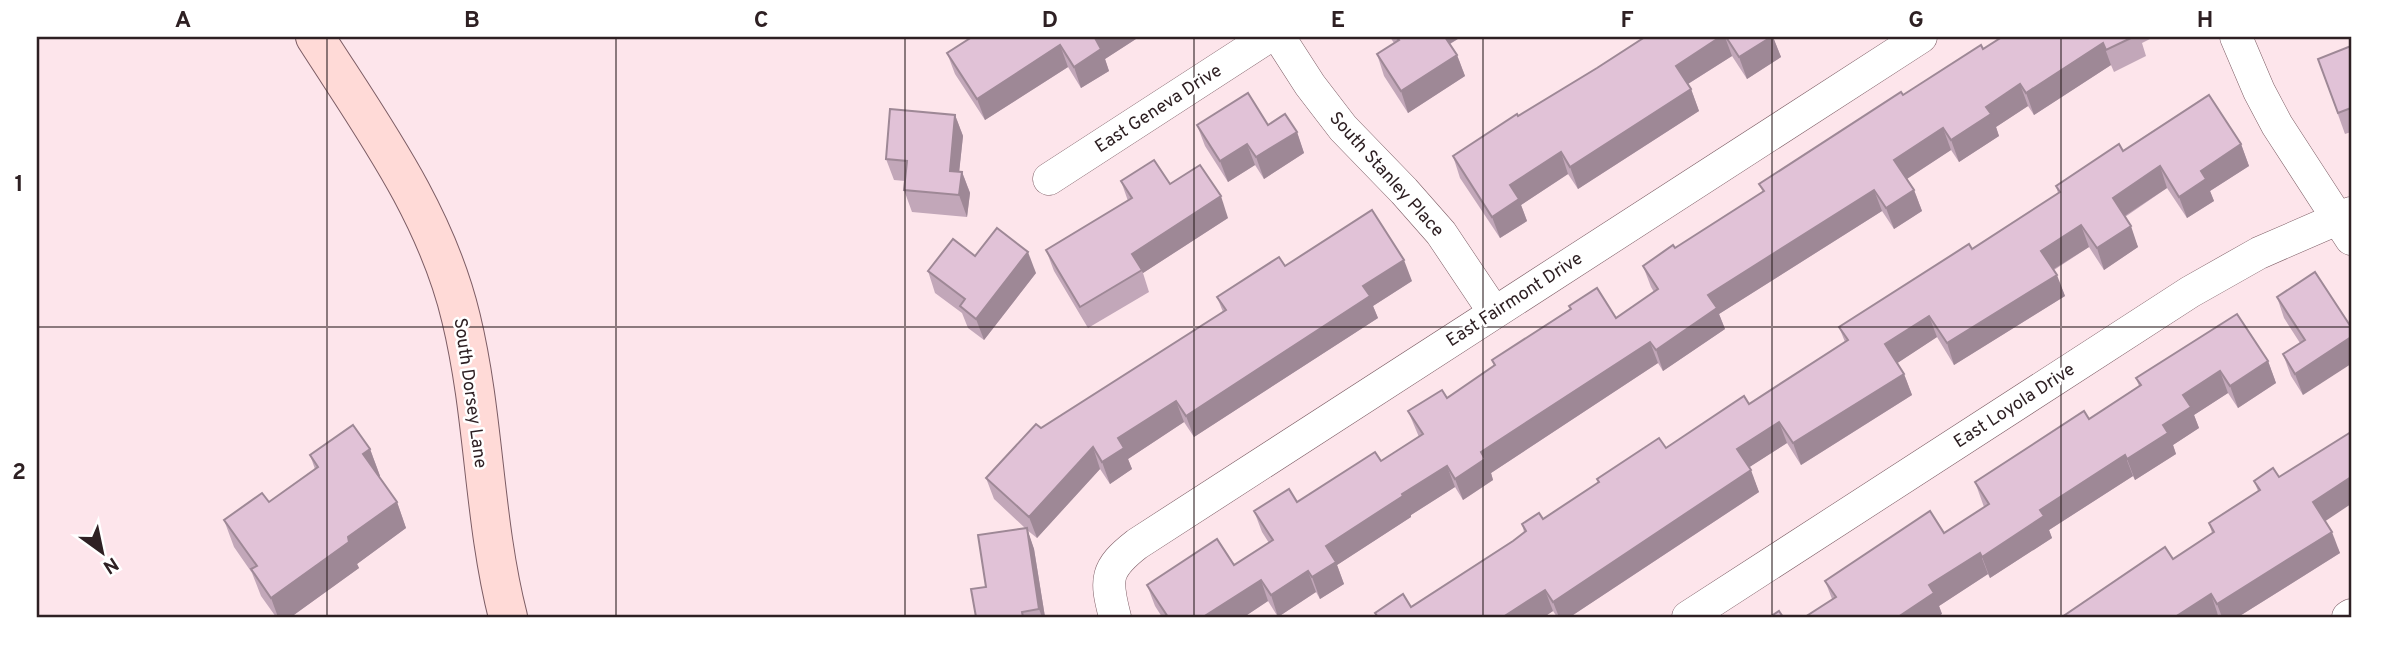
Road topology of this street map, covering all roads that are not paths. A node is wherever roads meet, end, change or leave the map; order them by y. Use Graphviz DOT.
graph roads {
  1 [pos="315,37"];
  2 [pos="1268,37"];
  3 [pos="1279,37"];
  4 [pos="1921,37"];
  5 [pos="2236,37"];
  6 [pos="1049,179"];
  7 [pos="2347,223"];
  8 [pos="1494,312"];
  9 [pos="508,617"];
  10 [pos="1115,617"];
  11 [pos="1688,617"];
  1 -- 9 [label="street, South Dorsey Lane"];
  2 -- 6 [label="street, East Geneva Drive"];
  3 -- 8 [label="street, South Stanley Place"];
  4 -- 8 [label="street, East Fairmont Drive"];
  5 -- 7 [label="street"];
  7 -- 11 [label="street, East Loyola Drive"];
  8 -- 10 [label="street, East Fairmont Drive"];
}
